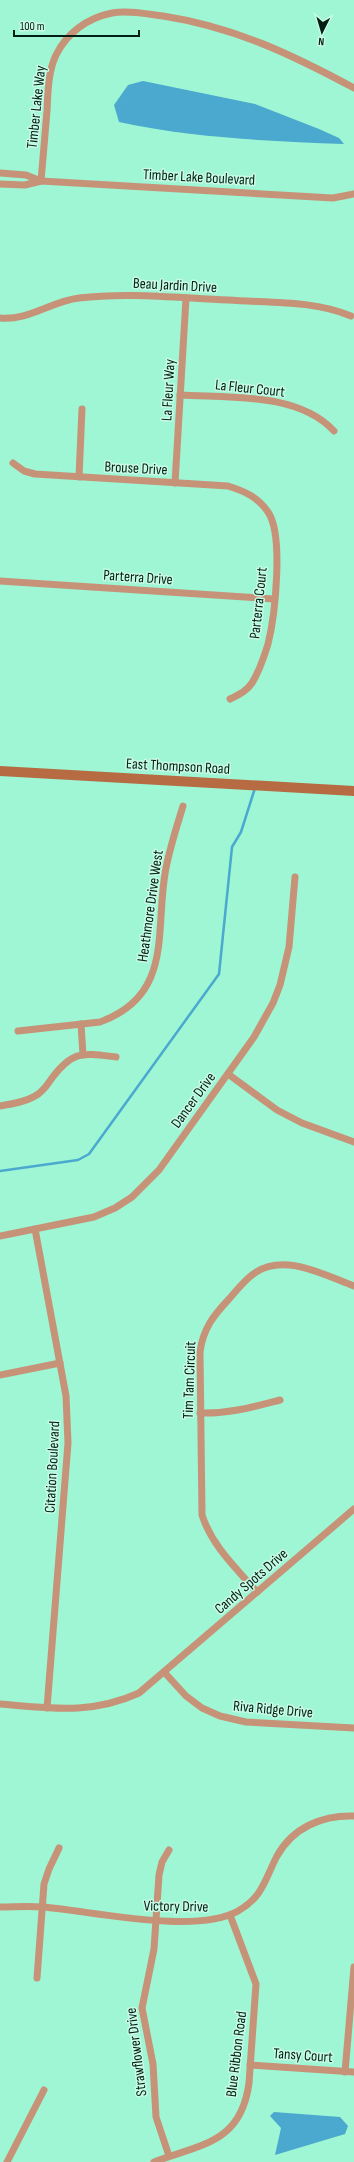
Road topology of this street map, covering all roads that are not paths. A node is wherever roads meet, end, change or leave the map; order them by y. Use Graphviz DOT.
graph roads {
  1 [pos="354,88"];
  2 [pos="0,173"];
  3 [pos="41,181"];
  4 [pos="0,184"];
  5 [pos="354,194"];
  6 [pos="186,298"];
  7 [pos="351,316"];
  8 [pos="0,318"];
  9 [pos="180,395"];
  10 [pos="82,409"];
  11 [pos="334,431"];
  12 [pos="13,463"];
  13 [pos="79,477"];
  14 [pos="175,483"];
  15 [pos="257,500"];
  16 [pos="0,581"];
  17 [pos="274,599"];
  18 [pos="230,699"];
  19 [pos="0,771"];
  20 [pos="354,791"];
  21 [pos="183,806"];
  22 [pos="295,877"];
  23 [pos="81,1024"];
  24 [pos="18,1031"];
  25 [pos="83,1055"];
  26 [pos="116,1057"];
  27 [pos="228,1074"];
  28 [pos="0,1106"];
  29 [pos="354,1142"];
  30 [pos="35,1229"];
  31 [pos="0,1236"];
  32 [pos="354,1286"];
  33 [pos="60,1363"];
  34 [pos="0,1375"];
  35 [pos="280,1400"];
  36 [pos="200,1412"];
  37 [pos="354,1509"];
  38 [pos="257,1592"];
  39 [pos="165,1673"];
  40 [pos="0,1704"];
  41 [pos="47,1708"];
  42 [pos="354,1728"];
  43 [pos="354,1816"];
  44 [pos="59,1848"];
  45 [pos="169,1850"];
  46 [pos="0,1907"];
  47 [pos="42,1907"];
  48 [pos="230,1915"];
  49 [pos="156,1919"];
  50 [pos="354,1967"];
  51 [pos="37,1978"];
  52 [pos="250,2065"];
  53 [pos="345,2072"];
  54 [pos="354,2072"];
  55 [pos="44,2090"];
  56 [pos="169,2156"];
  57 [pos="7,2162"];
  58 [pos="154,2162"];
  1 -- 3 [label="street, Timber Lake Way"];
  2 -- 3 [label="street, Timber Lake Boulevard"];
  3 -- 4 [label="street, Timber Lake Boulevard"];
  3 -- 5 [label="street, Timber Lake Boulevard"];
  6 -- 7 [label="street, Beau Jardin Drive"];
  6 -- 8 [label="street, Beau Jardin Drive"];
  6 -- 9 [label="street, La Fleur Way"];
  9 -- 11 [label="street, La Fleur Court"];
  9 -- 14 [label="street, La Fleur Way"];
  10 -- 13 [label="street"];
  12 -- 13 [label="street, Brouse Drive"];
  13 -- 14 [label="street, Brouse Drive"];
  14 -- 15 [label="street, Brouse Drive"];
  15 -- 17 [label="street, Parterra Court"];
  16 -- 17 [label="street, Parterra Drive"];
  17 -- 18 [label="street, Parterra Court"];
  19 -- 20 [label="main road, East Thompson Road"];
  21 -- 23 [label="street, Heathmore Drive West"];
  22 -- 27 [label="street, Dancer Drive"];
  23 -- 24 [label="street, Heathmore Drive West"];
  23 -- 25 [label="street"];
  25 -- 26 [label="street"];
  25 -- 28 [label="street"];
  27 -- 29 [label="street"];
  27 -- 30 [label="street, Dancer Drive"];
  30 -- 31 [label="street, Dancer Drive"];
  30 -- 33 [label="street, Citation Boulevard"];
  32 -- 36 [label="street, Tim Tam Circuit"];
  33 -- 34 [label="street"];
  33 -- 41 [label="street, Citation Boulevard"];
  35 -- 36 [label="street"];
  36 -- 38 [label="street, Tim Tam Circuit"];
  37 -- 38 [label="street, Candy Spots Drive"];
  38 -- 39 [label="street, Candy Spots Drive"];
  39 -- 41 [label="street"];
  39 -- 42 [label="street, Riva Ridge Drive"];
  40 -- 41 [label="street"];
  43 -- 48 [label="street, Victory Drive"];
  44 -- 47 [label="street"];
  45 -- 49 [label="street, Strawflower Drive"];
  46 -- 47 [label="street, Victory Drive"];
  47 -- 49 [label="street, Victory Drive"];
  47 -- 51 [label="street"];
  48 -- 49 [label="street, Victory Drive"];
  48 -- 52 [label="street, Blue Ribbon Road"];
  49 -- 56 [label="street, Strawflower Drive"];
  50 -- 53 [label="street"];
  52 -- 53 [label="street, Tansy Court"];
  52 -- 56 [label="street, Blue Ribbon Road"];
  53 -- 54 [label="street, Tansy Court"];
  55 -- 57 [label="street"];
  56 -- 58 [label="street, Blue Ribbon Road"];
}
